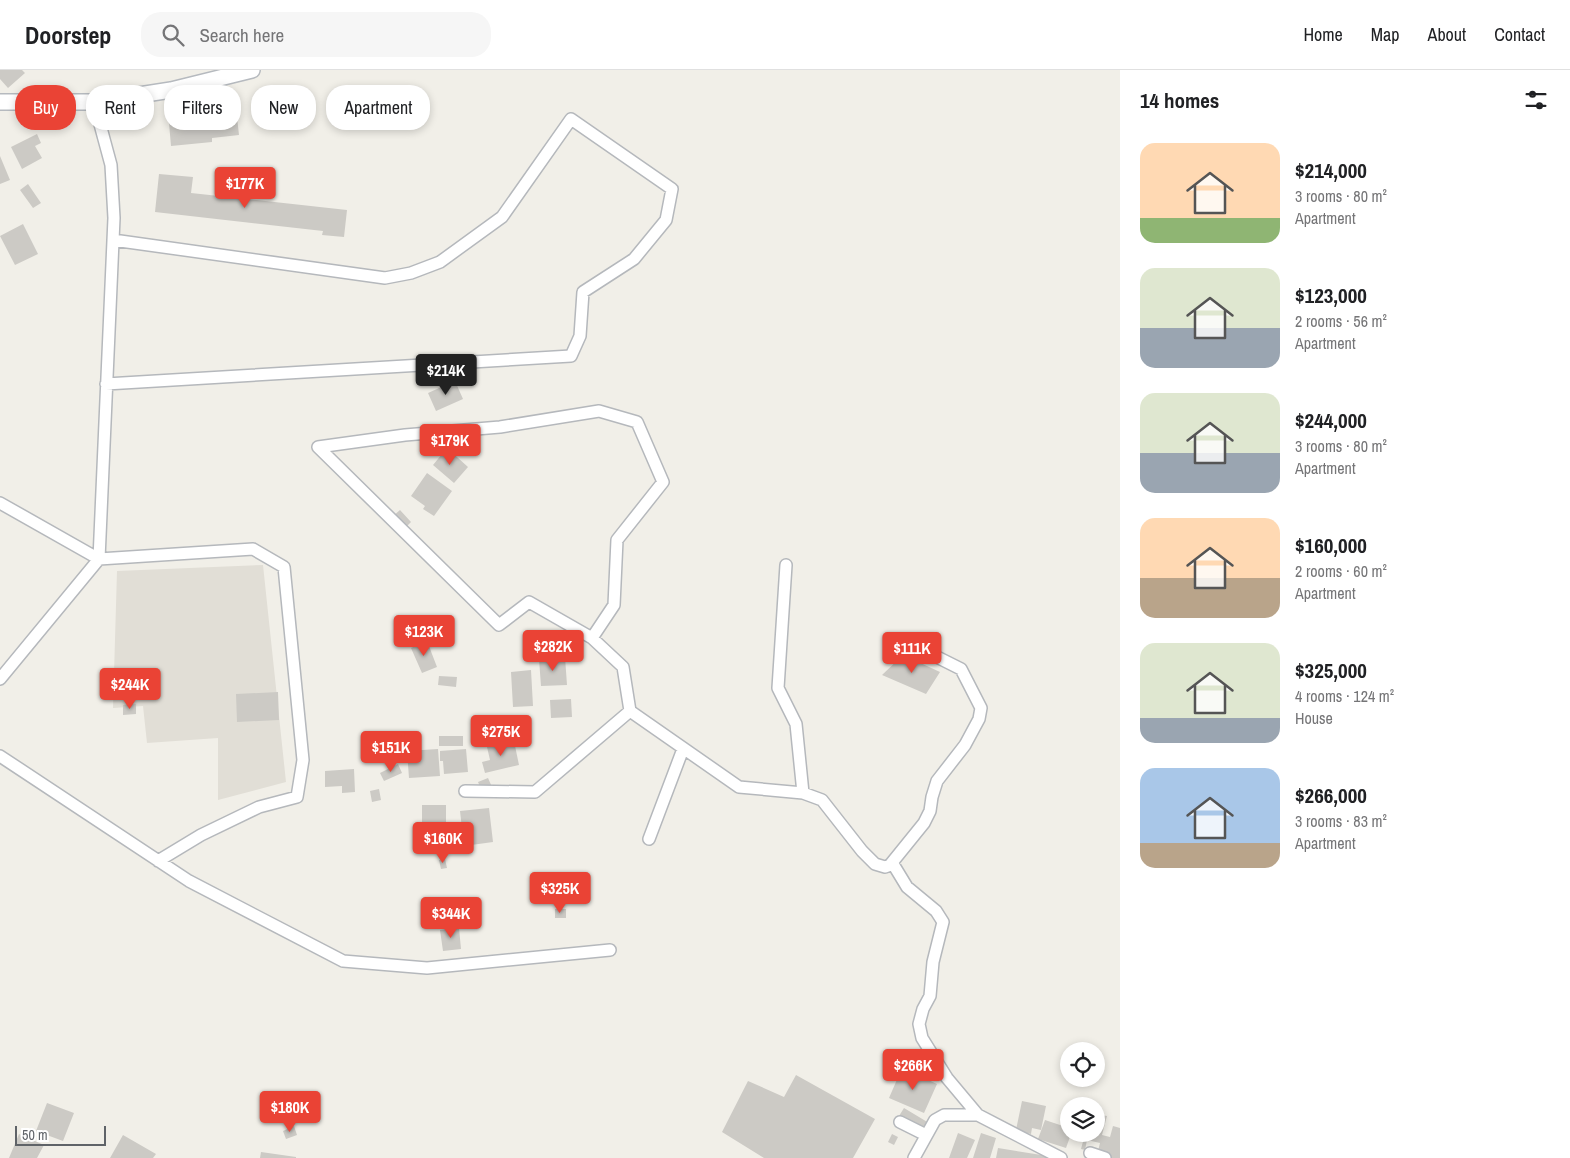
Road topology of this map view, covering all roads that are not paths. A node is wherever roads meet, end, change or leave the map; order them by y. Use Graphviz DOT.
graph roads {
  1 [pos="252,70"];
  2 [pos="154,93"];
  3 [pos="0,102"];
  4 [pos="86,102"];
  5 [pos="102,130"];
  6 [pos="113,240"];
  7 [pos="106,384"];
  8 [pos="0,503"];
  9 [pos="99,559"];
  10 [pos="786,565"];
  11 [pos="592,638"];
  12 [pos="931,654"];
  13 [pos="0,679"];
  14 [pos="630,711"];
  15 [pos="684,749"];
  16 [pos="0,756"];
  17 [pos="465,791"];
  18 [pos="803,793"];
  19 [pos="649,839"];
  20 [pos="158,861"];
  21 [pos="890,866"];
  22 [pos="610,950"];
  23 [pos="978,1115"];
  24 [pos="900,1122"];
  25 [pos="926,1135"];
  26 [pos="1090,1153"];
  27 [pos="914,1158"];
  28 [pos="1061,1158"];
  29 [pos="1104,1158"];
  1 -- 2 [label="street"];
  3 -- 4 [label="street"];
  5 -- 6 [label="street"];
  6 -- 7 [label="street"];
  6 -- 7 [label="street"];
  7 -- 9 [label="street"];
  8 -- 9 [label="street"];
  9 -- 13 [label="street"];
  9 -- 20 [label="street"];
  10 -- 18 [label="street"];
  11 -- 11 [label="street"];
  11 -- 14 [label="street"];
  12 -- 21 [label="street"];
  14 -- 15 [label="street"];
  14 -- 17 [label="street"];
  15 -- 18 [label="street"];
  15 -- 19 [label="street"];
  16 -- 20 [label="street"];
  18 -- 21 [label="street"];
  20 -- 22 [label="street"];
  21 -- 23 [label="street"];
  23 -- 25 [label="street"];
  23 -- 28 [label="street"];
  24 -- 25 [label="street"];
  25 -- 27 [label="street"];
  26 -- 29 [label="street"];
}
